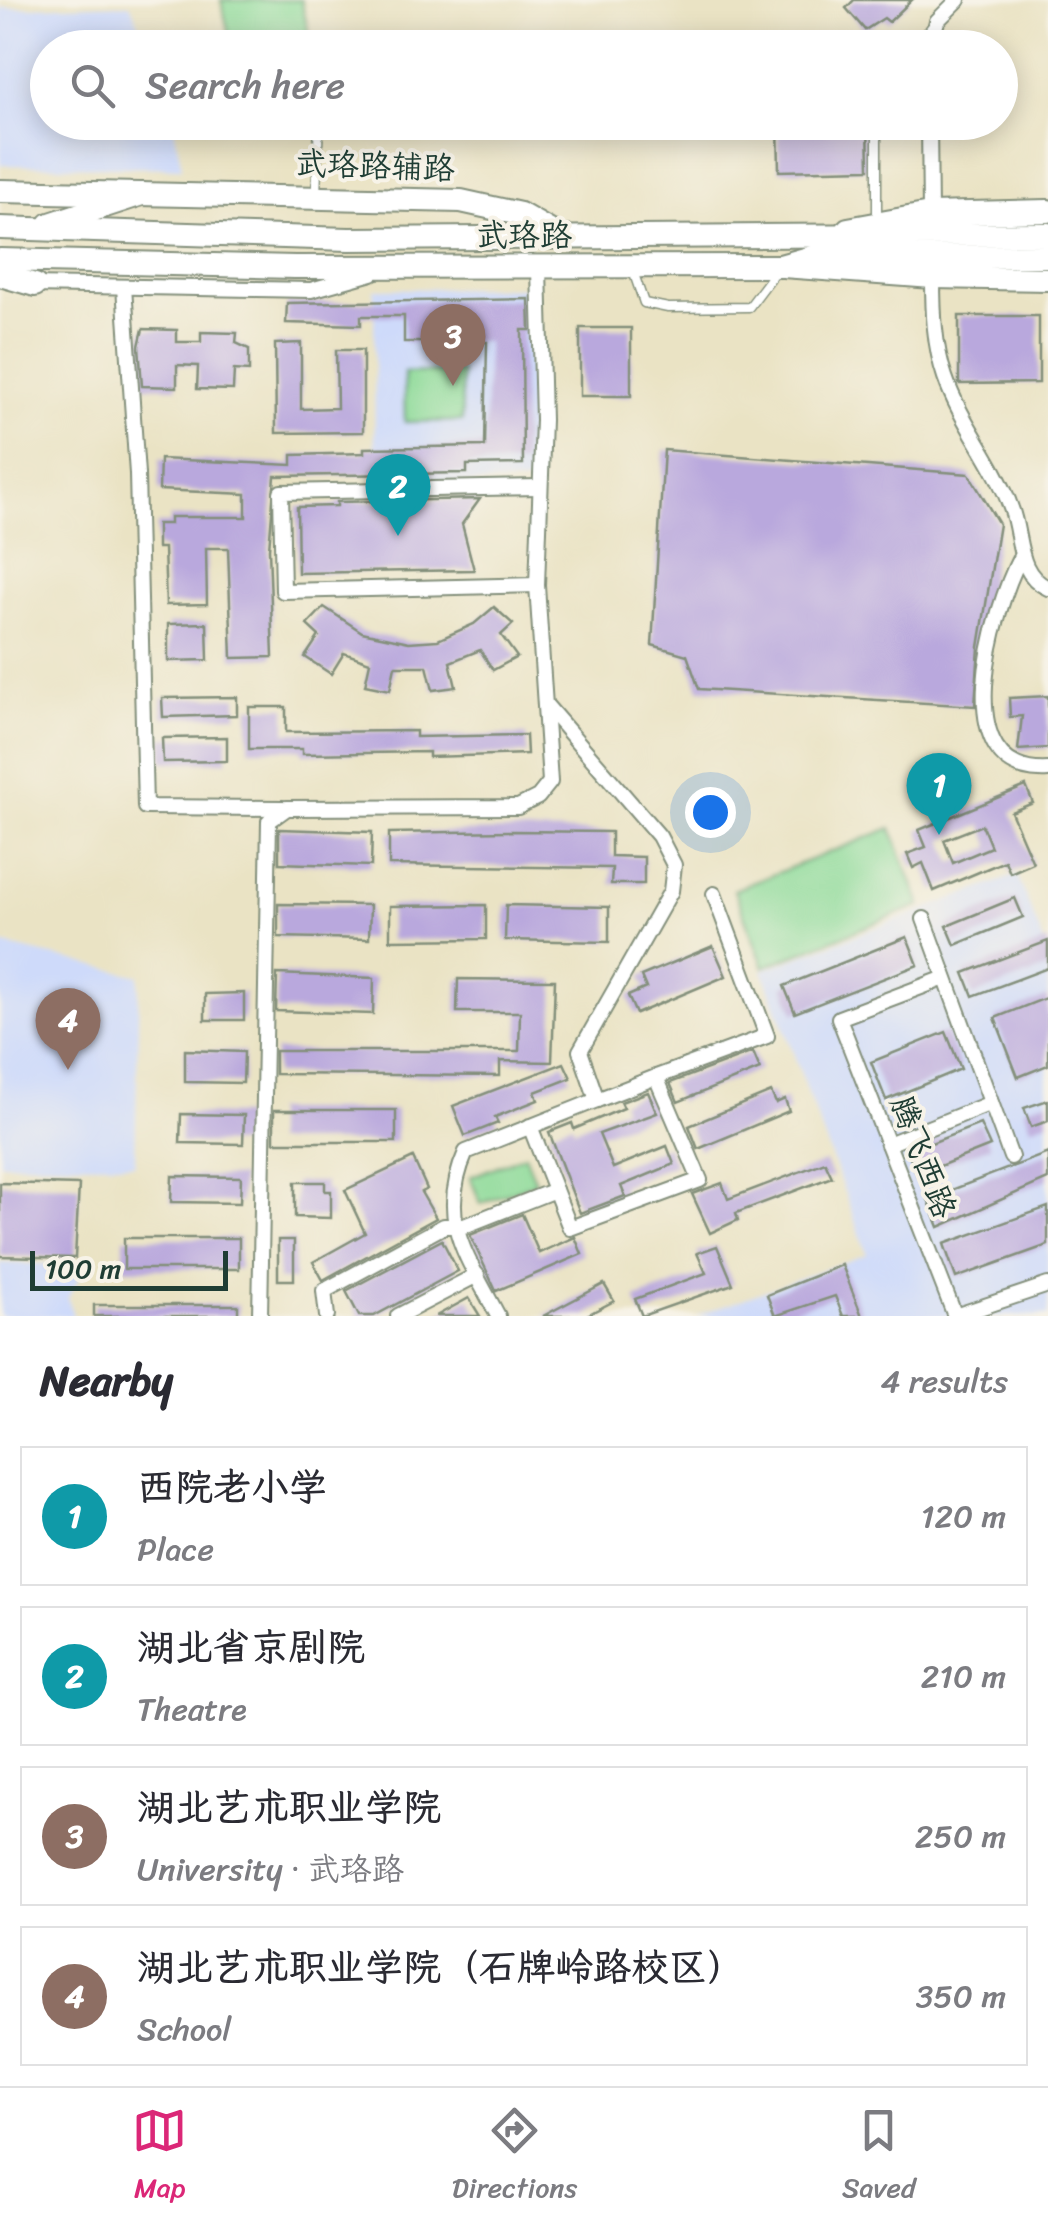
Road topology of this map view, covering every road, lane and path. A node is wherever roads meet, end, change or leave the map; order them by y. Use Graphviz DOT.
graph roads {
  1 [pos="958,0"];
  2 [pos="937,21"];
  3 [pos="929,30"];
  4 [pos="935,30"];
  5 [pos="318,140"];
  6 [pos="877,140"];
  7 [pos="929,140"];
  8 [pos="0,191"];
  9 [pos="142,194"];
  10 [pos="316,195"];
  11 [pos="1048,211"];
  12 [pos="930,214"];
  13 [pos="877,224"];
  14 [pos="0,228"];
  15 [pos="33,229"];
  16 [pos="1048,234"];
  17 [pos="560,236"];
  18 [pos="814,236"];
  19 [pos="1048,256"];
  20 [pos="0,260"];
  21 [pos="780,266"];
  22 [pos="631,267"];
  23 [pos="393,268"];
  24 [pos="539,268"];
  25 [pos="0,275"];
  26 [pos="933,278"];
  27 [pos="1048,279"];
  28 [pos="0,284"];
  29 [pos="35,285"];
  30 [pos="124,287"];
  31 [pos="540,487"];
  32 [pos="1020,556"];
  33 [pos="537,585"];
  34 [pos="1048,588"];
  35 [pos="544,704"];
  36 [pos="1048,770"];
  37 [pos="287,808"];
  38 [pos="714,894"];
  39 [pos="924,919"];
  40 [pos="946,978"];
  41 [pos="656,1077"];
  42 [pos="597,1100"];
  43 [pos="991,1104"];
  44 [pos="530,1126"];
  45 [pos="888,1144"];
  46 [pos="1011,1158"];
  47 [pos="556,1190"];
  48 [pos="454,1226"];
  49 [pos="477,1276"];
  50 [pos="1048,1285"];
  51 [pos="260,1316"];
  52 [pos="327,1316"];
  53 [pos="398,1316"];
  54 [pos="498,1316"];
  55 [pos="955,1316"];
  1 -- 2 [label="street"];
  2 -- 3 [label="lane"];
  2 -- 4 [label="street"];
  5 -- 10 [label="lane"];
  6 -- 13 [label="lane"];
  7 -- 12 [label="street"];
  8 -- 9 [label="main road, 武珞路辅路"];
  9 -- 10 [label="main road, 武珞路辅路"];
  9 -- 15 [label="main road"];
  10 -- 17 [label="main road, 武珞路辅路"];
  11 -- 12 [label="main road"];
  12 -- 13 [label="main road"];
  13 -- 18 [label="main road"];
  14 -- 15 [label="main road, 武珞路"];
  15 -- 17 [label="main road, 武珞路"];
  16 -- 18 [label="main road, 武珞路"];
  17 -- 18 [label="main road, 武珞路"];
  19 -- 21 [label="main road, 武珞路"];
  20 -- 23 [label="main road, 武珞路"];
  21 -- 22 [label="main road, 武珞路"];
  21 -- 22 [label="lane"];
  21 -- 26 [label="main road"];
  22 -- 24 [label="main road, 武珞路"];
  23 -- 24 [label="main road, 武珞路"];
  23 -- 30 [label="street"];
  24 -- 31 [label="street"];
  25 -- 29 [label="main road"];
  26 -- 27 [label="main road"];
  26 -- 32 [label="street"];
  28 -- 29 [label="street"];
  29 -- 30 [label="street"];
  30 -- 37 [label="street"];
  31 -- 33 [label="street"];
  31 -- 33 [label="street"];
  32 -- 34 [label="street"];
  32 -- 36 [label="street"];
  33 -- 35 [label="street"];
  35 -- 37 [label="street"];
  35 -- 42 [label="street"];
  37 -- 51 [label="street"];
  38 -- 41 [label="street"];
  39 -- 40 [label="street"];
  40 -- 43 [label="street"];
  40 -- 45 [label="street, 腾飞西路"];
  41 -- 42 [label="street"];
  41 -- 47 [label="street"];
  42 -- 44 [label="street"];
  43 -- 45 [label="street"];
  43 -- 46 [label="street"];
  44 -- 47 [label="street"];
  44 -- 48 [label="street"];
  45 -- 55 [label="street, 腾飞西路"];
  47 -- 48 [label="street"];
  48 -- 49 [label="street"];
  48 -- 52 [label="street"];
  49 -- 53 [label="street"];
  49 -- 54 [label="street"];
  50 -- 55 [label="street"];
}
